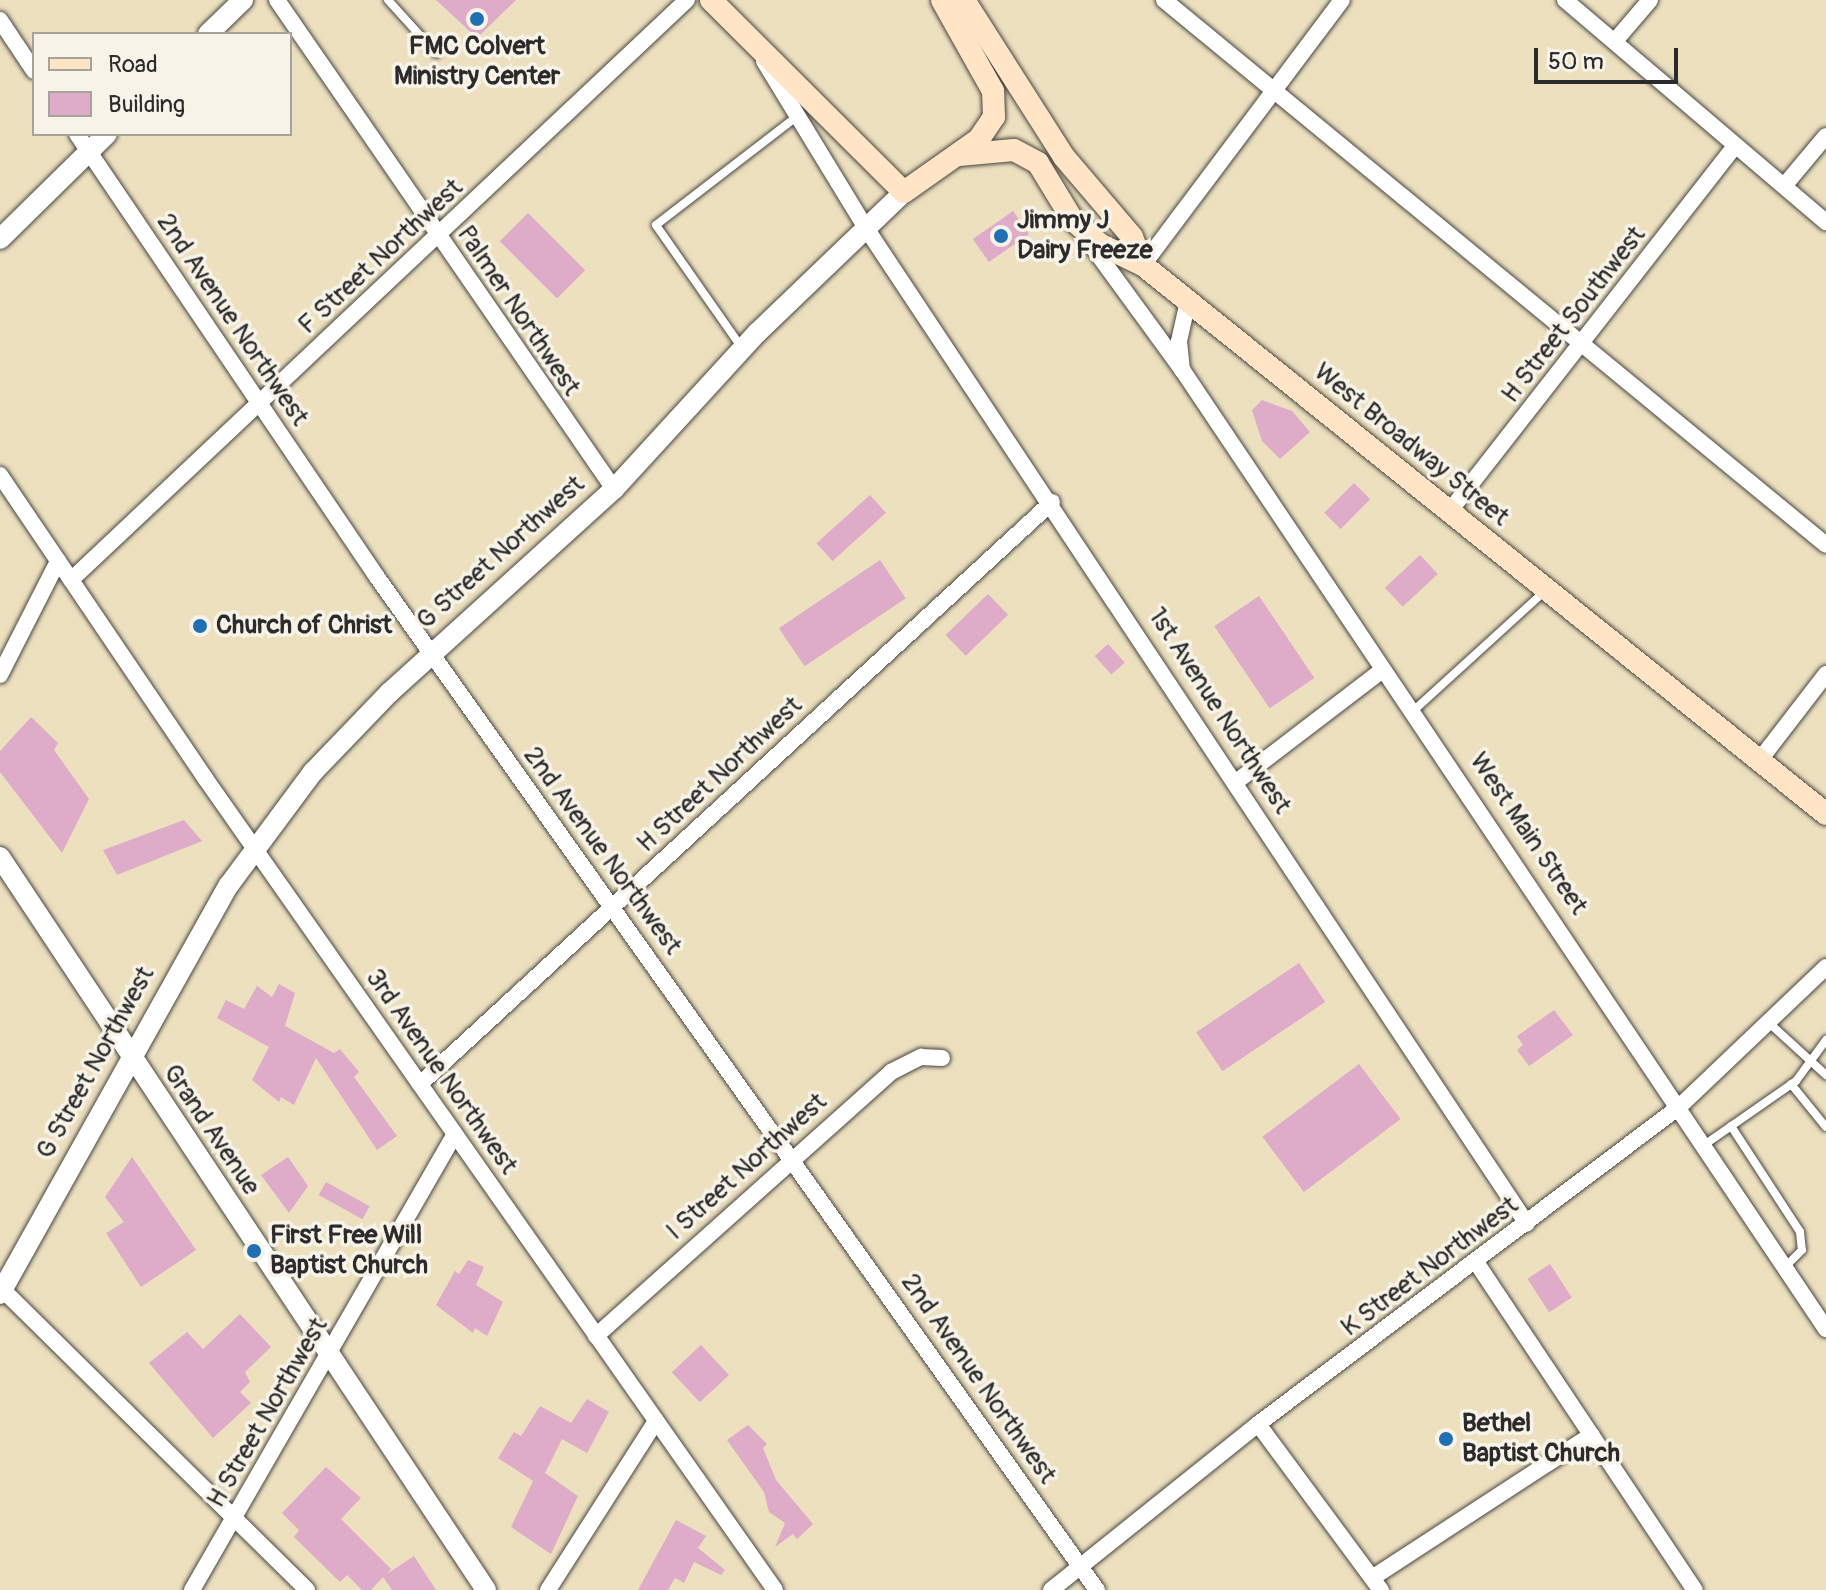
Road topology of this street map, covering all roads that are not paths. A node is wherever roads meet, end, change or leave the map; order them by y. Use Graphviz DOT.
graph roads {
  1 [pos="243,0"];
  2 [pos="277,0"];
  3 [pos="388,0"];
  4 [pos="687,0"];
  5 [pos="711,0"];
  6 [pos="942,0"];
  7 [pos="964,0"];
  8 [pos="1164,0"];
  9 [pos="1342,0"];
  10 [pos="1565,0"];
  11 [pos="1650,0"];
  12 [pos="0,20"];
  13 [pos="210,32"];
  14 [pos="752,40"];
  15 [pos="1615,41"];
  16 [pos="436,53"];
  17 [pos="32,68"];
  18 [pos="1272,92"];
  19 [pos="796,117"];
  20 [pos="78,136"];
  21 [pos="105,136"];
  22 [pos="1826,136"];
  23 [pos="1735,146"];
  24 [pos="89,152"];
  25 [pos="959,155"];
  26 [pos="1784,186"];
  27 [pos="904,192"];
  28 [pos="1072,219"];
  29 [pos="1826,222"];
  30 [pos="866,228"];
  31 [pos="438,237"];
  32 [pos="0,239"];
  33 [pos="1143,265"];
  34 [pos="1188,301"];
  35 [pos="1582,345"];
  36 [pos="743,348"];
  37 [pos="1183,371"];
  38 [pos="259,404"];
  39 [pos="0,475"];
  40 [pos="614,489"];
  41 [pos="1052,502"];
  42 [pos="1449,512"];
  43 [pos="1826,545"];
  44 [pos="58,561"];
  45 [pos="71,580"];
  46 [pos="1547,590"];
  47 [pos="432,655"];
  48 [pos="1381,671"];
  49 [pos="1826,674"];
  50 [pos="0,675"];
  51 [pos="1412,712"];
  52 [pos="1759,761"];
  53 [pos="1236,782"];
  54 [pos="1826,814"];
  55 [pos="254,847"];
  56 [pos="0,857"];
  57 [pos="613,907"];
  58 [pos="1826,967"];
  59 [pos="1768,1022"];
  60 [pos="1826,1040"];
  61 [pos="131,1057"];
  62 [pos="942,1058"];
  63 [pos="1809,1061"];
  64 [pos="1826,1075"];
  65 [pos="420,1084"];
  66 [pos="1791,1084"];
  67 [pos="1679,1107"];
  68 [pos="1731,1126"];
  69 [pos="1826,1127"];
  70 [pos="455,1134"];
  71 [pos="1704,1145"];
  72 [pos="792,1158"];
  73 [pos="1527,1224"];
  74 [pos="1476,1262"];
  75 [pos="1785,1267"];
  76 [pos="1,1290"];
  77 [pos="1821,1309"];
  78 [pos="1826,1329"];
  79 [pos="596,1336"];
  80 [pos="329,1355"];
  81 [pos="656,1421"];
  82 [pos="1258,1424"];
  83 [pos="1591,1435"];
  84 [pos="234,1518"];
  85 [pos="1079,1565"];
  86 [pos="1377,1584"];
  87 [pos="192,1590"];
  88 [pos="307,1590"];
  89 [pos="486,1590"];
  90 [pos="548,1590"];
  91 [pos="775,1590"];
  92 [pos="1051,1590"];
  93 [pos="1097,1590"];
  94 [pos="1695,1590"];
  1 -- 13 [label="street"];
  2 -- 31 [label="street, Palmer Northwest"];
  3 -- 16 [label="lane"];
  4 -- 31 [label="street, F Street Northwest"];
  5 -- 14 [label="main road"];
  6 -- 25 [label="main road"];
  7 -- 33 [label="main road"];
  8 -- 18 [label="street"];
  9 -- 18 [label="street"];
  10 -- 15 [label="street"];
  11 -- 15 [label="street"];
  12 -- 17 [label="street"];
  14 -- 19 [label="street"];
  14 -- 27 [label="main road"];
  15 -- 23 [label="street"];
  18 -- 33 [label="street"];
  18 -- 35 [label="street"];
  19 -- 30 [label="street"];
  19 -- 36 [label="lane"];
  20 -- 24 [label="street, 2nd Avenue Northwest"];
  21 -- 24 [label="street"];
  22 -- 26 [label="street"];
  23 -- 26 [label="street"];
  23 -- 35 [label="street, H Street Southwest"];
  24 -- 32 [label="street"];
  24 -- 38 [label="street, 2nd Avenue Northwest"];
  25 -- 27 [label="main road, G Street Northwest"];
  25 -- 28 [label="main road, West Broadway Street"];
  26 -- 29 [label="street"];
  27 -- 30 [label="street, G Street Northwest"];
  28 -- 33 [label="main road, West Broadway Street"];
  28 -- 37 [label="street, West Main Street"];
  30 -- 36 [label="street, G Street Northwest"];
  30 -- 41 [label="street, 1st Avenue Northwest"];
  31 -- 38 [label="street, F Street Northwest"];
  31 -- 40 [label="street, Palmer Northwest"];
  33 -- 34 [label="main road, West Broadway Street"];
  34 -- 37 [label="street"];
  34 -- 42 [label="main road, West Broadway Street"];
  35 -- 42 [label="street, H Street Southwest"];
  35 -- 43 [label="street"];
  36 -- 40 [label="street, G Street Northwest"];
  37 -- 48 [label="street, West Main Street"];
  38 -- 45 [label="street, F Street Northwest"];
  38 -- 47 [label="street, 2nd Avenue Northwest"];
  39 -- 44 [label="street"];
  40 -- 47 [label="street, G Street Northwest"];
  41 -- 53 [label="street, 1st Avenue Northwest"];
  41 -- 57 [label="street, H Street Northwest"];
  42 -- 46 [label="main road, West Broadway Street"];
  44 -- 45 [label="street, 3rd Avenue Northwest"];
  44 -- 50 [label="street"];
  45 -- 55 [label="street, 3rd Avenue Northwest"];
  46 -- 51 [label="lane"];
  46 -- 52 [label="main road, West Broadway Street"];
  47 -- 55 [label="street, G Street Northwest"];
  47 -- 57 [label="street, 2nd Avenue Northwest"];
  48 -- 51 [label="street, West Main Street"];
  48 -- 53 [label="street"];
  49 -- 52 [label="street"];
  51 -- 67 [label="street, West Main Street"];
  52 -- 54 [label="main road, West Broadway Street"];
  53 -- 73 [label="street, 1st Avenue Northwest"];
  55 -- 61 [label="street, G Street Northwest"];
  55 -- 65 [label="street, 3rd Avenue Northwest"];
  56 -- 61 [label="street, Grand Avenue"];
  57 -- 65 [label="street, H Street Northwest"];
  57 -- 72 [label="street, 2nd Avenue Northwest"];
  58 -- 59 [label="street, K Street Northwest"];
  59 -- 63 [label="lane"];
  59 -- 67 [label="street, K Street Northwest"];
  60 -- 63 [label="lane"];
  61 -- 76 [label="street, G Street Northwest"];
  61 -- 80 [label="street, Grand Avenue"];
  62 -- 72 [label="street, I Street Northwest"];
  63 -- 64 [label="lane"];
  63 -- 66 [label="lane"];
  65 -- 70 [label="street, 3rd Avenue Northwest"];
  66 -- 68 [label="lane"];
  66 -- 69 [label="lane"];
  67 -- 71 [label="street, West Main Street"];
  67 -- 73 [label="street, K Street Northwest"];
  68 -- 71 [label="lane"];
  68 -- 75 [label="lane"];
  70 -- 79 [label="street, 3rd Avenue Northwest"];
  70 -- 80 [label="street, H Street Northwest"];
  71 -- 75 [label="street, West Main Street"];
  72 -- 79 [label="street, I Street Northwest"];
  72 -- 85 [label="street, 2nd Avenue Northwest"];
  73 -- 74 [label="street, K Street Northwest"];
  74 -- 82 [label="street, K Street Northwest"];
  74 -- 83 [label="street"];
  75 -- 77 [label="street, West Main Street"];
  76 -- 84 [label="street"];
  77 -- 78 [label="street, West Main Street"];
  79 -- 81 [label="street, 3rd Avenue Northwest"];
  80 -- 84 [label="street, H Street Northwest"];
  80 -- 89 [label="street, Grand Avenue"];
  81 -- 90 [label="street"];
  81 -- 91 [label="street, 3rd Avenue Northwest"];
  82 -- 85 [label="street, K Street Northwest"];
  82 -- 86 [label="street"];
  83 -- 86 [label="street"];
  83 -- 94 [label="street"];
  84 -- 87 [label="street, H Street Northwest"];
  84 -- 88 [label="street"];
  85 -- 92 [label="street, K Street Northwest"];
  85 -- 93 [label="street, 2nd Avenue Northwest"];
}
